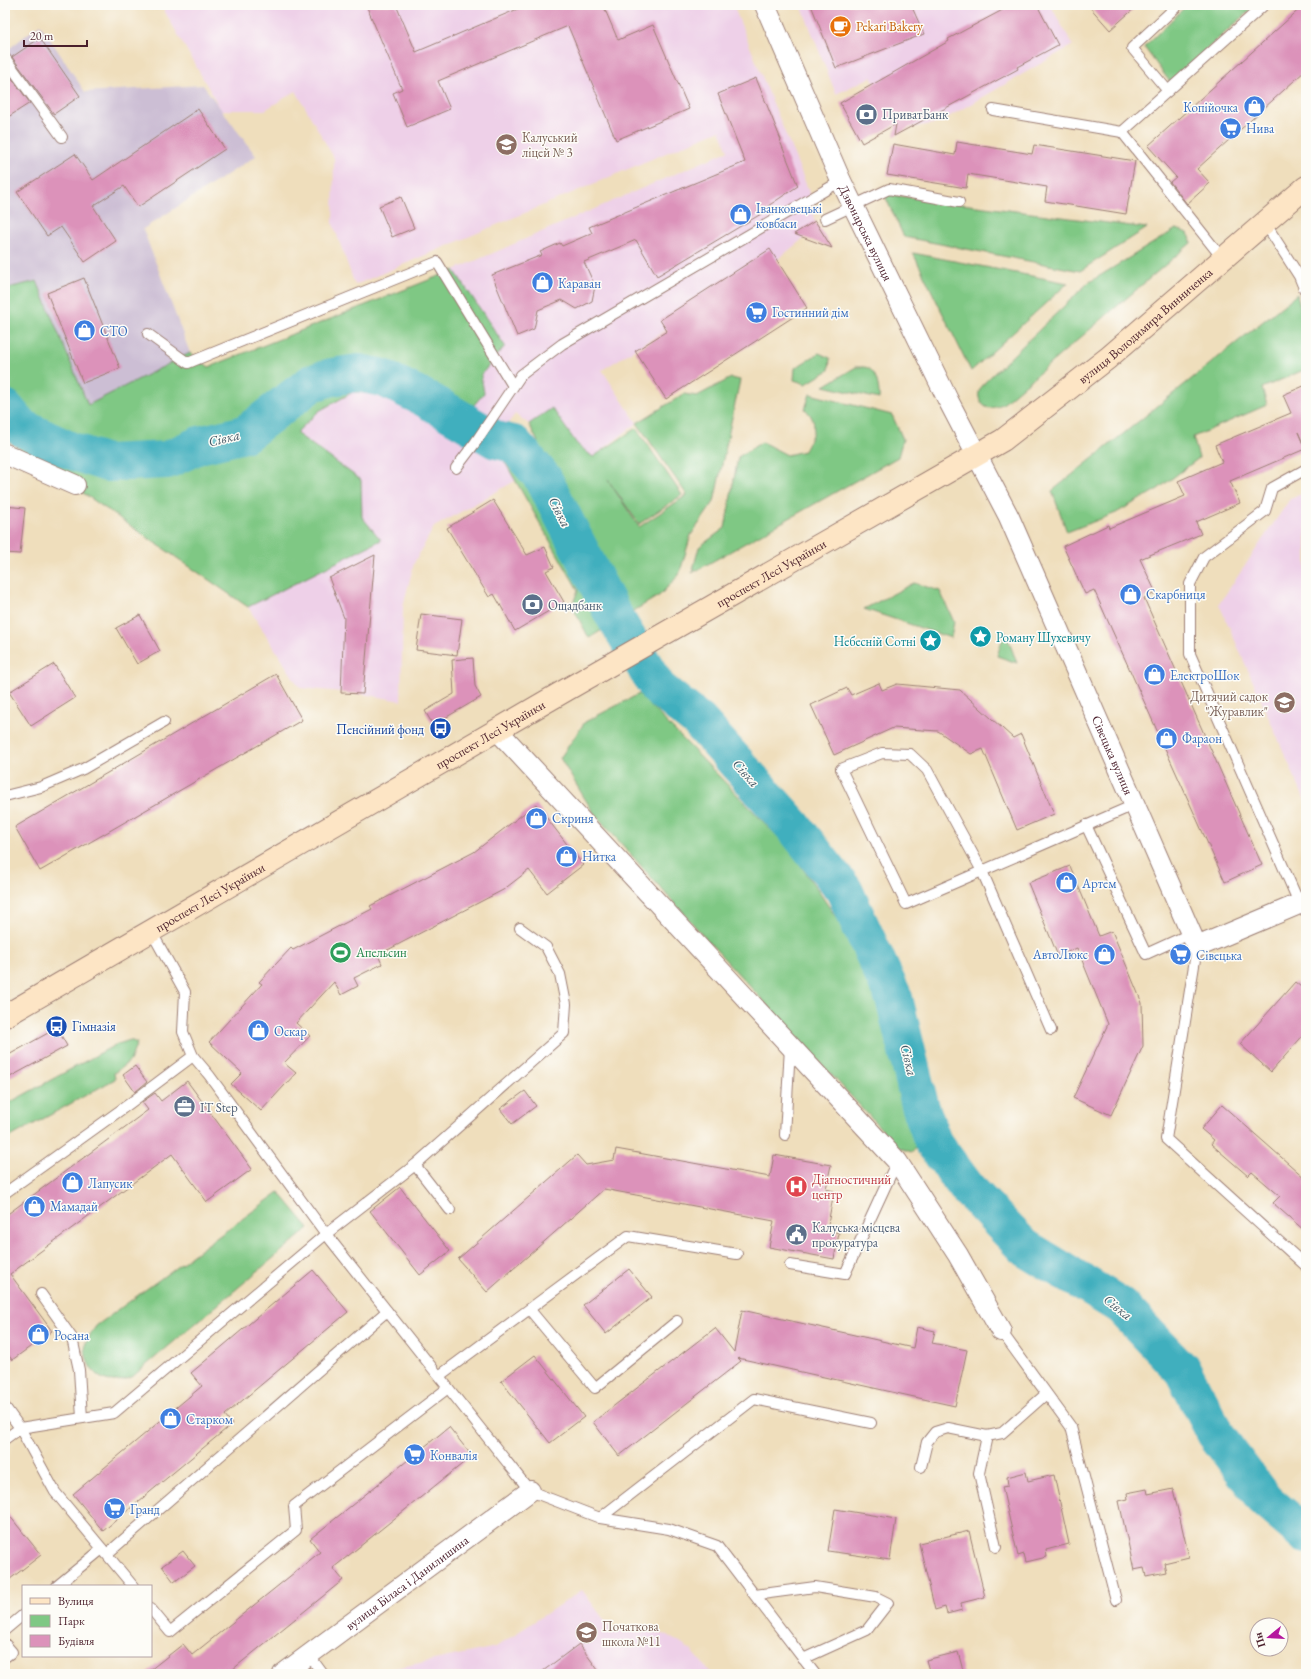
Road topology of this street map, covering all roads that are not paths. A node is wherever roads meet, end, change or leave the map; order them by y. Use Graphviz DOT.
graph roads {
  1 [pos="765,5"];
  2 [pos="1178,5"];
  3 [pos="1264,5"];
  4 [pos="5,58"];
  5 [pos="1168,92"];
  6 [pos="993,110"];
  7 [pos="1122,132"];
  8 [pos="62,136"];
  9 [pos="841,181"];
  10 [pos="1306,187"];
  11 [pos="959,202"];
  12 [pos="853,206"];
  13 [pos="825,219"];
  14 [pos="1265,223"];
  15 [pos="1223,259"];
  16 [pos="1306,293"];
  17 [pos="148,334"];
  18 [pos="513,386"];
  19 [pos="5,454"];
  20 [pos="977,455"];
  21 [pos="456,468"];
  22 [pos="1306,469"];
  23 [pos="75,485"];
  24 [pos="164,722"];
  25 [pos="498,731"];
  26 [pos="5,796"];
  27 [pos="1134,805"];
  28 [pos="1086,825"];
  29 [pos="982,870"];
  30 [pos="1303,902"];
  31 [pos="520,928"];
  32 [pos="151,931"];
  33 [pos="1193,941"];
  34 [pos="5,1016"];
  35 [pos="1051,1030"];
  36 [pos="790,1045"];
  37 [pos="193,1056"];
  38 [pos="785,1135"];
  39 [pos="897,1161"];
  40 [pos="415,1165"];
  41 [pos="5,1193"];
  42 [pos="450,1210"];
  43 [pos="326,1234"];
  44 [pos="737,1254"];
  45 [pos="790,1266"];
  46 [pos="1306,1266"];
  47 [pos="41,1294"];
  48 [pos="530,1310"];
  49 [pos="387,1311"];
  50 [pos="677,1321"];
  51 [pos="1001,1331"];
  52 [pos="439,1376"];
  53 [pos="448,1388"];
  54 [pos="1046,1394"];
  55 [pos="5,1407"];
  56 [pos="82,1418"];
  57 [pos="871,1423"];
  58 [pos="20,1428"];
  59 [pos="987,1436"];
  60 [pos="5,1439"];
  61 [pos="920,1468"];
  62 [pos="530,1491"];
  63 [pos="600,1518"];
  64 [pos="996,1547"];
  65 [pos="104,1551"];
  66 [pos="58,1585"];
  67 [pos="132,1585"];
  68 [pos="755,1595"];
  69 [pos="1116,1600"];
  70 [pos="152,1610"];
  71 [pos="22,1616"];
  72 [pos="5,1630"];
  73 [pos="5,1644"];
  74 [pos="309,1655"];
  75 [pos="5,1657"];
  76 [pos="803,1658"];
  77 [pos="283,1674"];
  78 [pos="323,1674"];
  79 [pos="815,1674"];
  1 -- 9 [label="street, Дзвонарська вулиця"];
  2 -- 5 [label="lane"];
  3 -- 5 [label="lane"];
  4 -- 8 [label="lane"];
  5 -- 7 [label="lane"];
  6 -- 7 [label="lane"];
  7 -- 15 [label="lane"];
  9 -- 12 [label="street, Дзвонарська вулиця"];
  9 -- 18 [label="lane"];
  10 -- 14 [label="main road, вулиця Володимира Винниченка"];
  11 -- 12 [label="lane"];
  12 -- 13 [label="lane"];
  12 -- 20 [label="street, Дзвонарська вулиця"];
  14 -- 15 [label="main road, вулиця Володимира Винниченка"];
  14 -- 16 [label="lane"];
  15 -- 20 [label="main road, вулиця Володимира Винниченка"];
  17 -- 18 [label="lane"];
  18 -- 21 [label="lane"];
  19 -- 23 [label="street"];
  20 -- 25 [label="main road, проспект Лесі Українки"];
  20 -- 27 [label="street, Сівецька вулиця"];
  22 -- 30 [label="lane"];
  24 -- 26 [label="lane"];
  25 -- 32 [label="main road, проспект Лесі Українки"];
  25 -- 36 [label="street"];
  27 -- 28 [label="lane"];
  27 -- 33 [label="street, Сівецька вулиця"];
  28 -- 29 [label="lane"];
  28 -- 33 [label="lane"];
  29 -- 29 [label="lane"];
  29 -- 35 [label="lane"];
  30 -- 33 [label="street"];
  31 -- 40 [label="lane"];
  32 -- 34 [label="main road, проспект Лесі Українки"];
  32 -- 37 [label="lane"];
  33 -- 46 [label="lane"];
  36 -- 38 [label="lane"];
  36 -- 39 [label="street"];
  37 -- 41 [label="lane"];
  37 -- 43 [label="lane"];
  39 -- 45 [label="lane"];
  39 -- 51 [label="street"];
  40 -- 42 [label="lane"];
  40 -- 43 [label="lane"];
  43 -- 49 [label="lane"];
  43 -- 56 [label="lane"];
  44 -- 48 [label="lane"];
  47 -- 56 [label="lane"];
  48 -- 50 [label="lane"];
  48 -- 52 [label="lane"];
  49 -- 52 [label="lane"];
  49 -- 65 [label="lane"];
  51 -- 54 [label="lane"];
  52 -- 53 [label="lane"];
  53 -- 62 [label="lane"];
  53 -- 70 [label="lane"];
  54 -- 59 [label="lane"];
  54 -- 69 [label="lane"];
  55 -- 58 [label="lane"];
  56 -- 58 [label="lane"];
  57 -- 63 [label="lane"];
  58 -- 60 [label="lane"];
  58 -- 65 [label="lane"];
  59 -- 61 [label="lane"];
  59 -- 64 [label="lane"];
  62 -- 63 [label="lane"];
  62 -- 74 [label="street, вулиця Біласа і Данилишина"];
  63 -- 68 [label="lane"];
  65 -- 66 [label="lane"];
  65 -- 67 [label="lane"];
  68 -- 76 [label="lane"];
  68 -- 76 [label="lane"];
  71 -- 72 [label="lane"];
  73 -- 75 [label="lane"];
  74 -- 77 [label="street, вулиця Біласа і Данилишина"];
  74 -- 78 [label="lane"];
  76 -- 79 [label="lane"];
}
